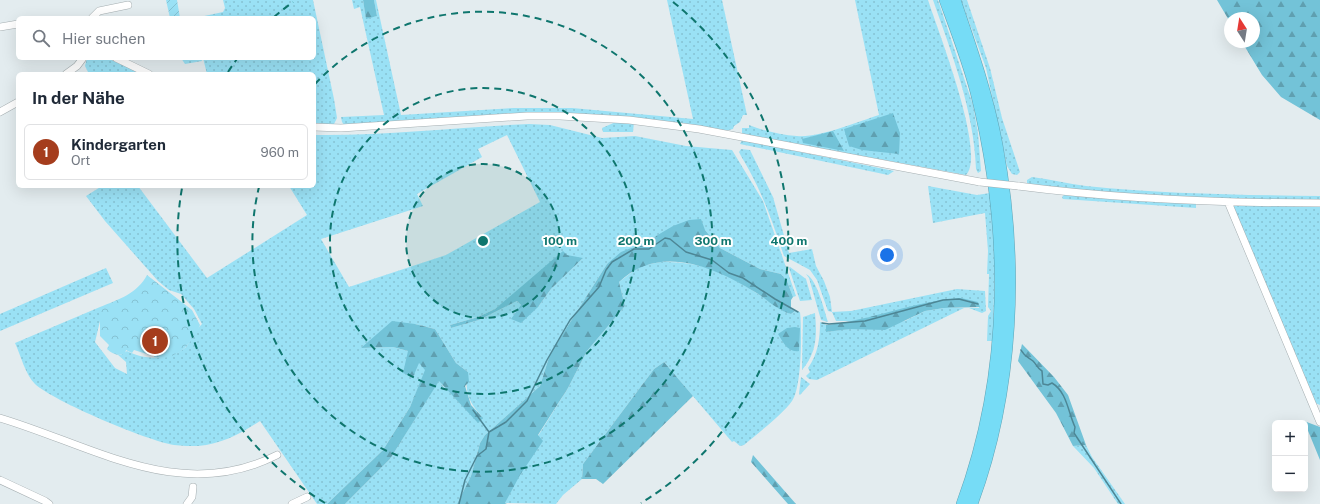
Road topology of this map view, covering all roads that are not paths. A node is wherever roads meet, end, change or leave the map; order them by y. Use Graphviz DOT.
graph roads {
  1 [pos="945,0"];
  2 [pos="955,0"];
  3 [pos="128,5"];
  4 [pos="94,16"];
  5 [pos="16,24"];
  6 [pos="0,26"];
  7 [pos="82,60"];
  8 [pos="120,60"];
  9 [pos="69,72"];
  10 [pos="145,72"];
  11 [pos="16,103"];
  12 [pos="0,112"];
  13 [pos="316,127"];
  14 [pos="1228,202"];
  15 [pos="1320,203"];
  16 [pos="0,418"];
  17 [pos="1320,422"];
  18 [pos="277,455"];
  19 [pos="104,463"];
  20 [pos="244,476"];
  21 [pos="0,480"];
  22 [pos="201,486"];
  23 [pos="307,497"];
  24 [pos="49,504"];
  25 [pos="187,504"];
  26 [pos="292,504"];
  27 [pos="962,504"];
  28 [pos="972,504"];
  1 -- 27 [label="highway"];
  2 -- 28 [label="highway"];
  3 -- 4 [label="street"];
  5 -- 6 [label="street"];
  7 -- 9 [label="street"];
  8 -- 10 [label="street"];
  11 -- 12 [label="street"];
  13 -- 14 [label="street, bridge"];
  14 -- 15 [label="street"];
  14 -- 17 [label="street"];
  16 -- 19 [label="street"];
  18 -- 20 [label="street"];
  21 -- 24 [label="street"];
  22 -- 25 [label="street"];
  23 -- 26 [label="street"];
}
